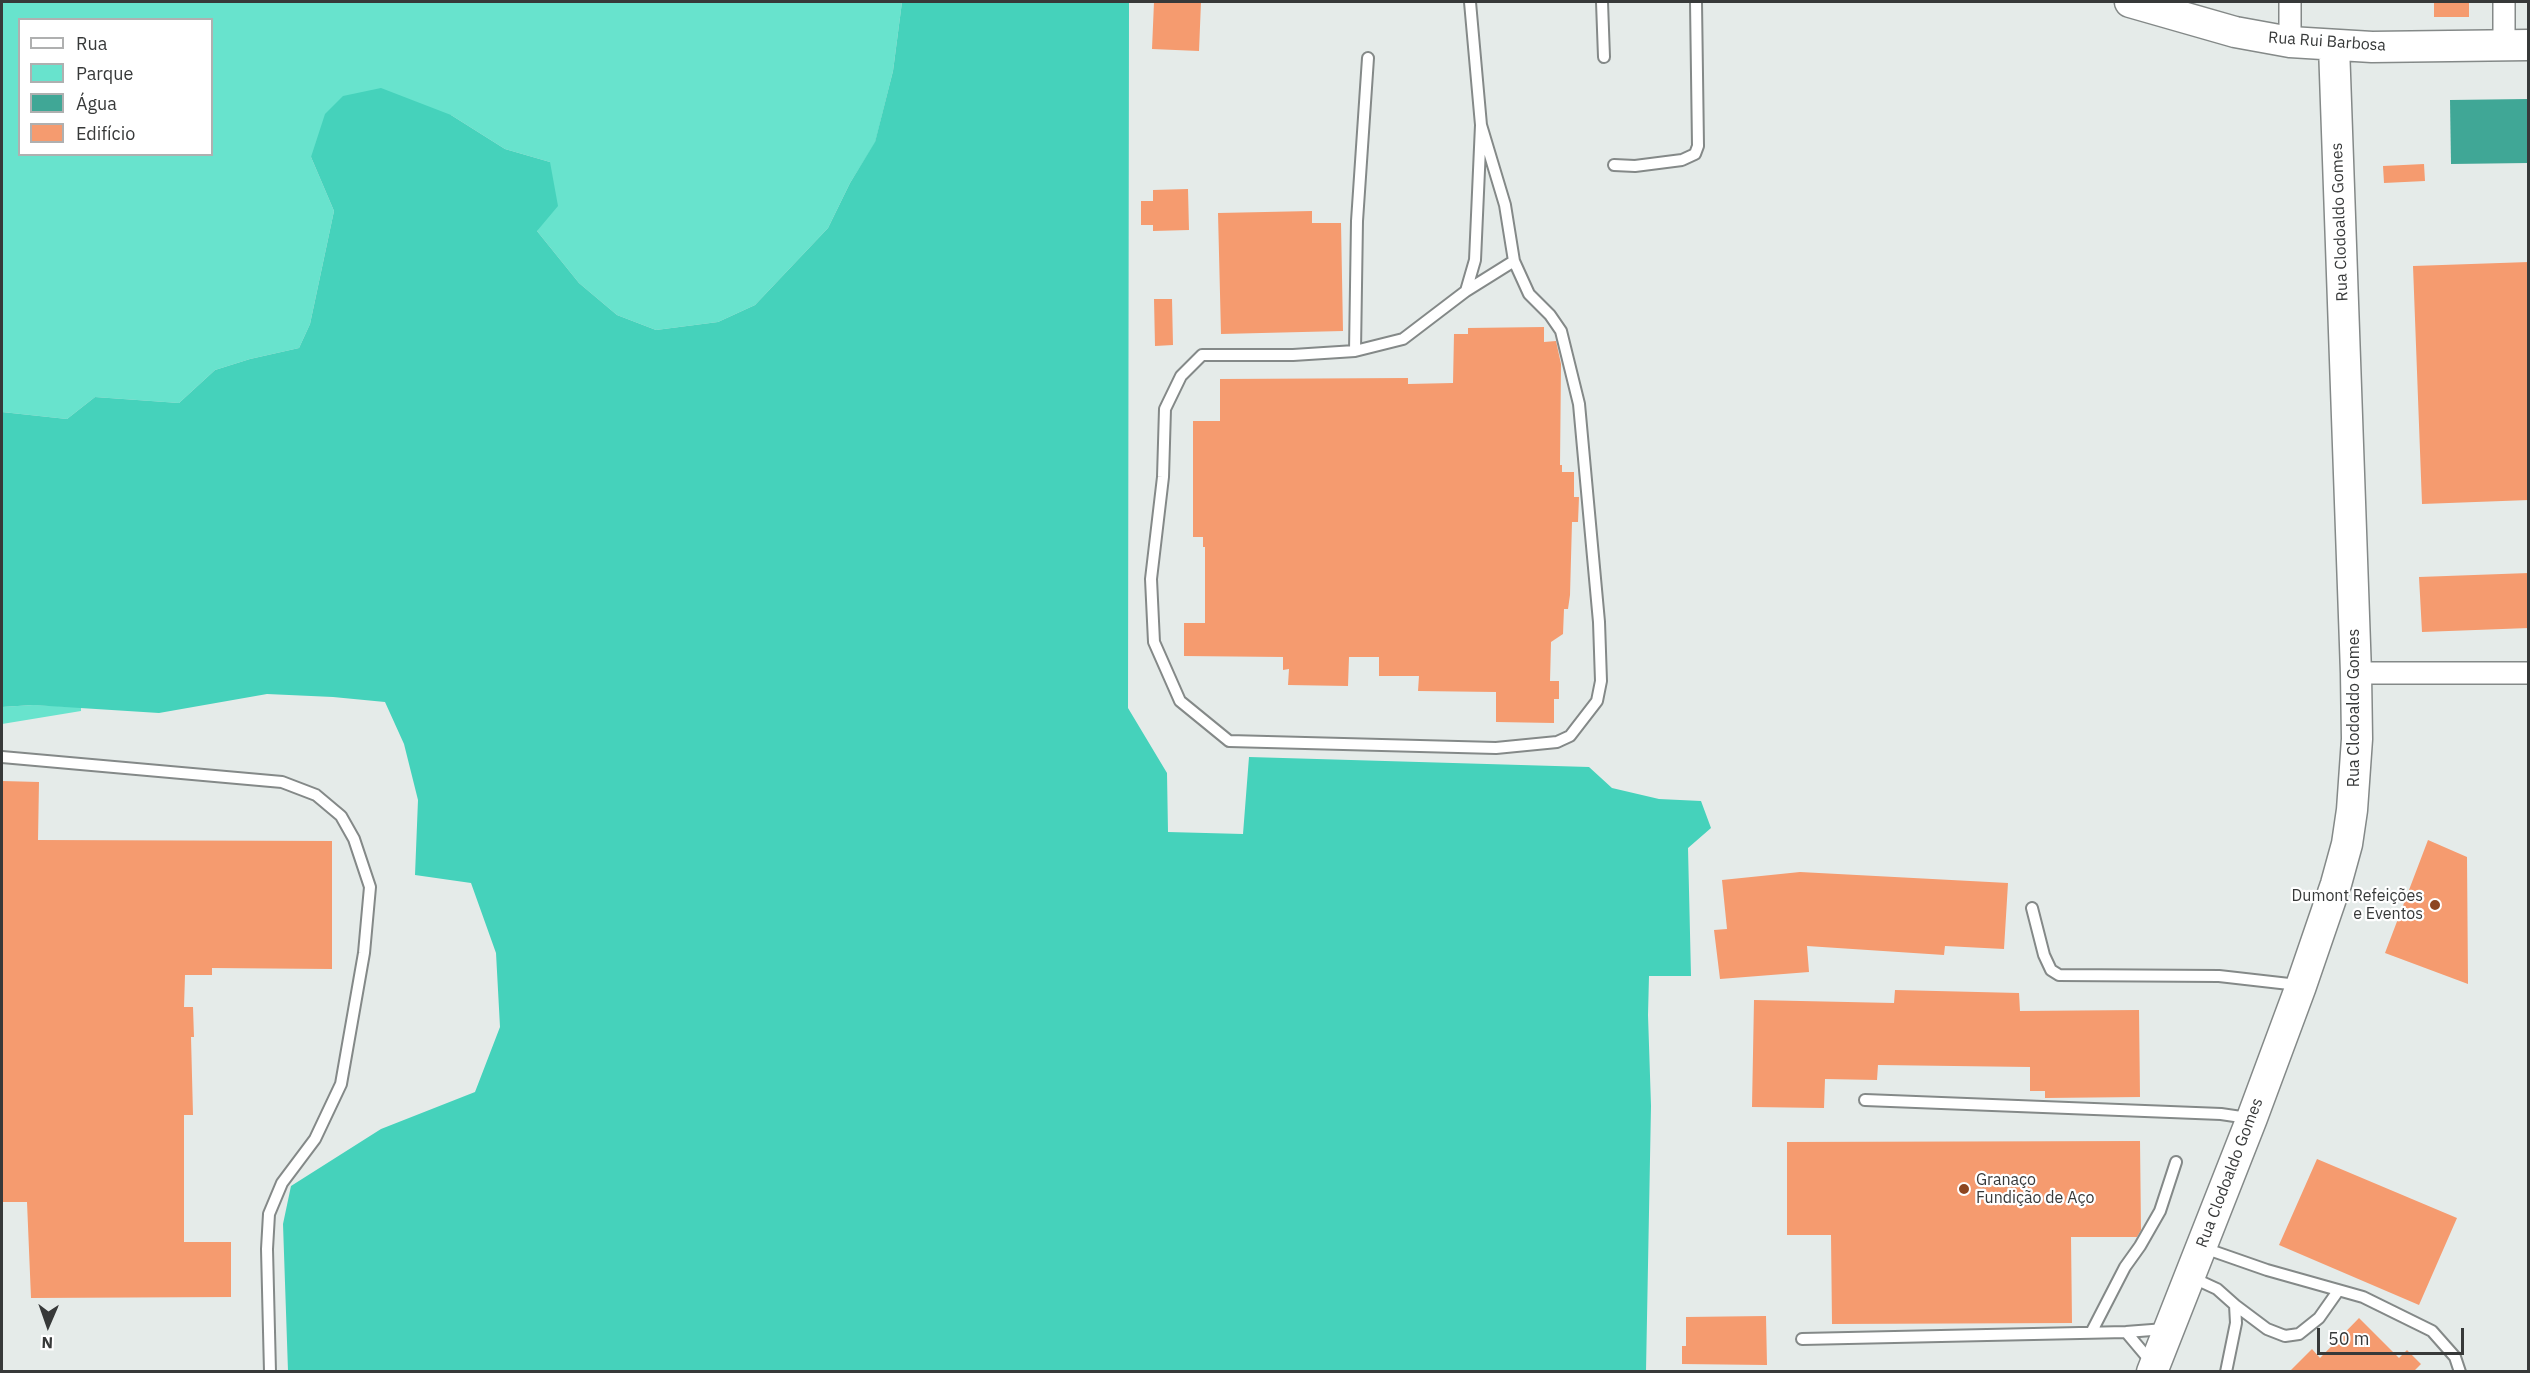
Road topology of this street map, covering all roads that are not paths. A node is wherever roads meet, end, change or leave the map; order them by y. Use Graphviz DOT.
graph roads {
  1 [pos="1470,2"];
  2 [pos="1602,2"];
  3 [pos="1696,2"];
  4 [pos="2130,2"];
  5 [pos="2290,2"];
  6 [pos="2504,2"];
  7 [pos="2290,42"];
  8 [pos="2516,45"];
  9 [pos="2334,46"];
  10 [pos="1604,57"];
  11 [pos="1368,58"];
  12 [pos="1481,125"];
  13 [pos="1614,165"];
  14 [pos="1514,261"];
  15 [pos="1466,291"];
  16 [pos="1355,351"];
  17 [pos="2356,673"];
  18 [pos="2529,673"];
  19 [pos="2,757"];
  20 [pos="2032,908"];
  21 [pos="2301,986"];
  22 [pos="1865,1100"];
  23 [pos="2252,1118"];
  24 [pos="2176,1162"];
  25 [pos="2200,1247"];
  26 [pos="2189,1276"];
  27 [pos="2338,1291"];
  28 [pos="2235,1305"];
  29 [pos="2170,1328"];
  30 [pos="2092,1331"];
  31 [pos="2126,1332"];
  32 [pos="1802,1339"];
  33 [pos="2153,1369"];
  34 [pos="270,1371"];
  35 [pos="2226,1371"];
  36 [pos="2460,1371"];
  1 -- 12 [label="lane"];
  2 -- 10 [label="lane"];
  3 -- 13 [label="lane"];
  4 -- 7 [label="main road, Rua Rui Barbosa"];
  5 -- 7 [label="street"];
  6 -- 8 [label="street"];
  7 -- 9 [label="main road, Rua Rui Barbosa"];
  8 -- 9 [label="main road, Rua Rui Barbosa"];
  9 -- 17 [label="main road, Rua Clodoaldo Gomes"];
  11 -- 16 [label="lane"];
  12 -- 14 [label="lane"];
  12 -- 15 [label="lane"];
  14 -- 15 [label="lane"];
  14 -- 16 [label="lane"];
  15 -- 16 [label="lane"];
  17 -- 18 [label="street"];
  17 -- 21 [label="main road, Rua Clodoaldo Gomes"];
  19 -- 34 [label="lane"];
  20 -- 21 [label="lane"];
  21 -- 23 [label="main road, Rua Clodoaldo Gomes"];
  22 -- 23 [label="lane"];
  23 -- 25 [label="main road, Rua Clodoaldo Gomes"];
  24 -- 30 [label="lane"];
  25 -- 26 [label="main road, Rua Clodoaldo Gomes"];
  25 -- 27 [label="lane"];
  26 -- 28 [label="lane"];
  26 -- 29 [label="main road, Rua Clodoaldo Gomes"];
  27 -- 28 [label="lane"];
  27 -- 36 [label="lane"];
  28 -- 35 [label="lane"];
  29 -- 31 [label="lane"];
  29 -- 33 [label="main road, Rua Clodoaldo Gomes"];
  30 -- 31 [label="lane"];
  30 -- 32 [label="lane"];
  31 -- 33 [label="lane"];
}
